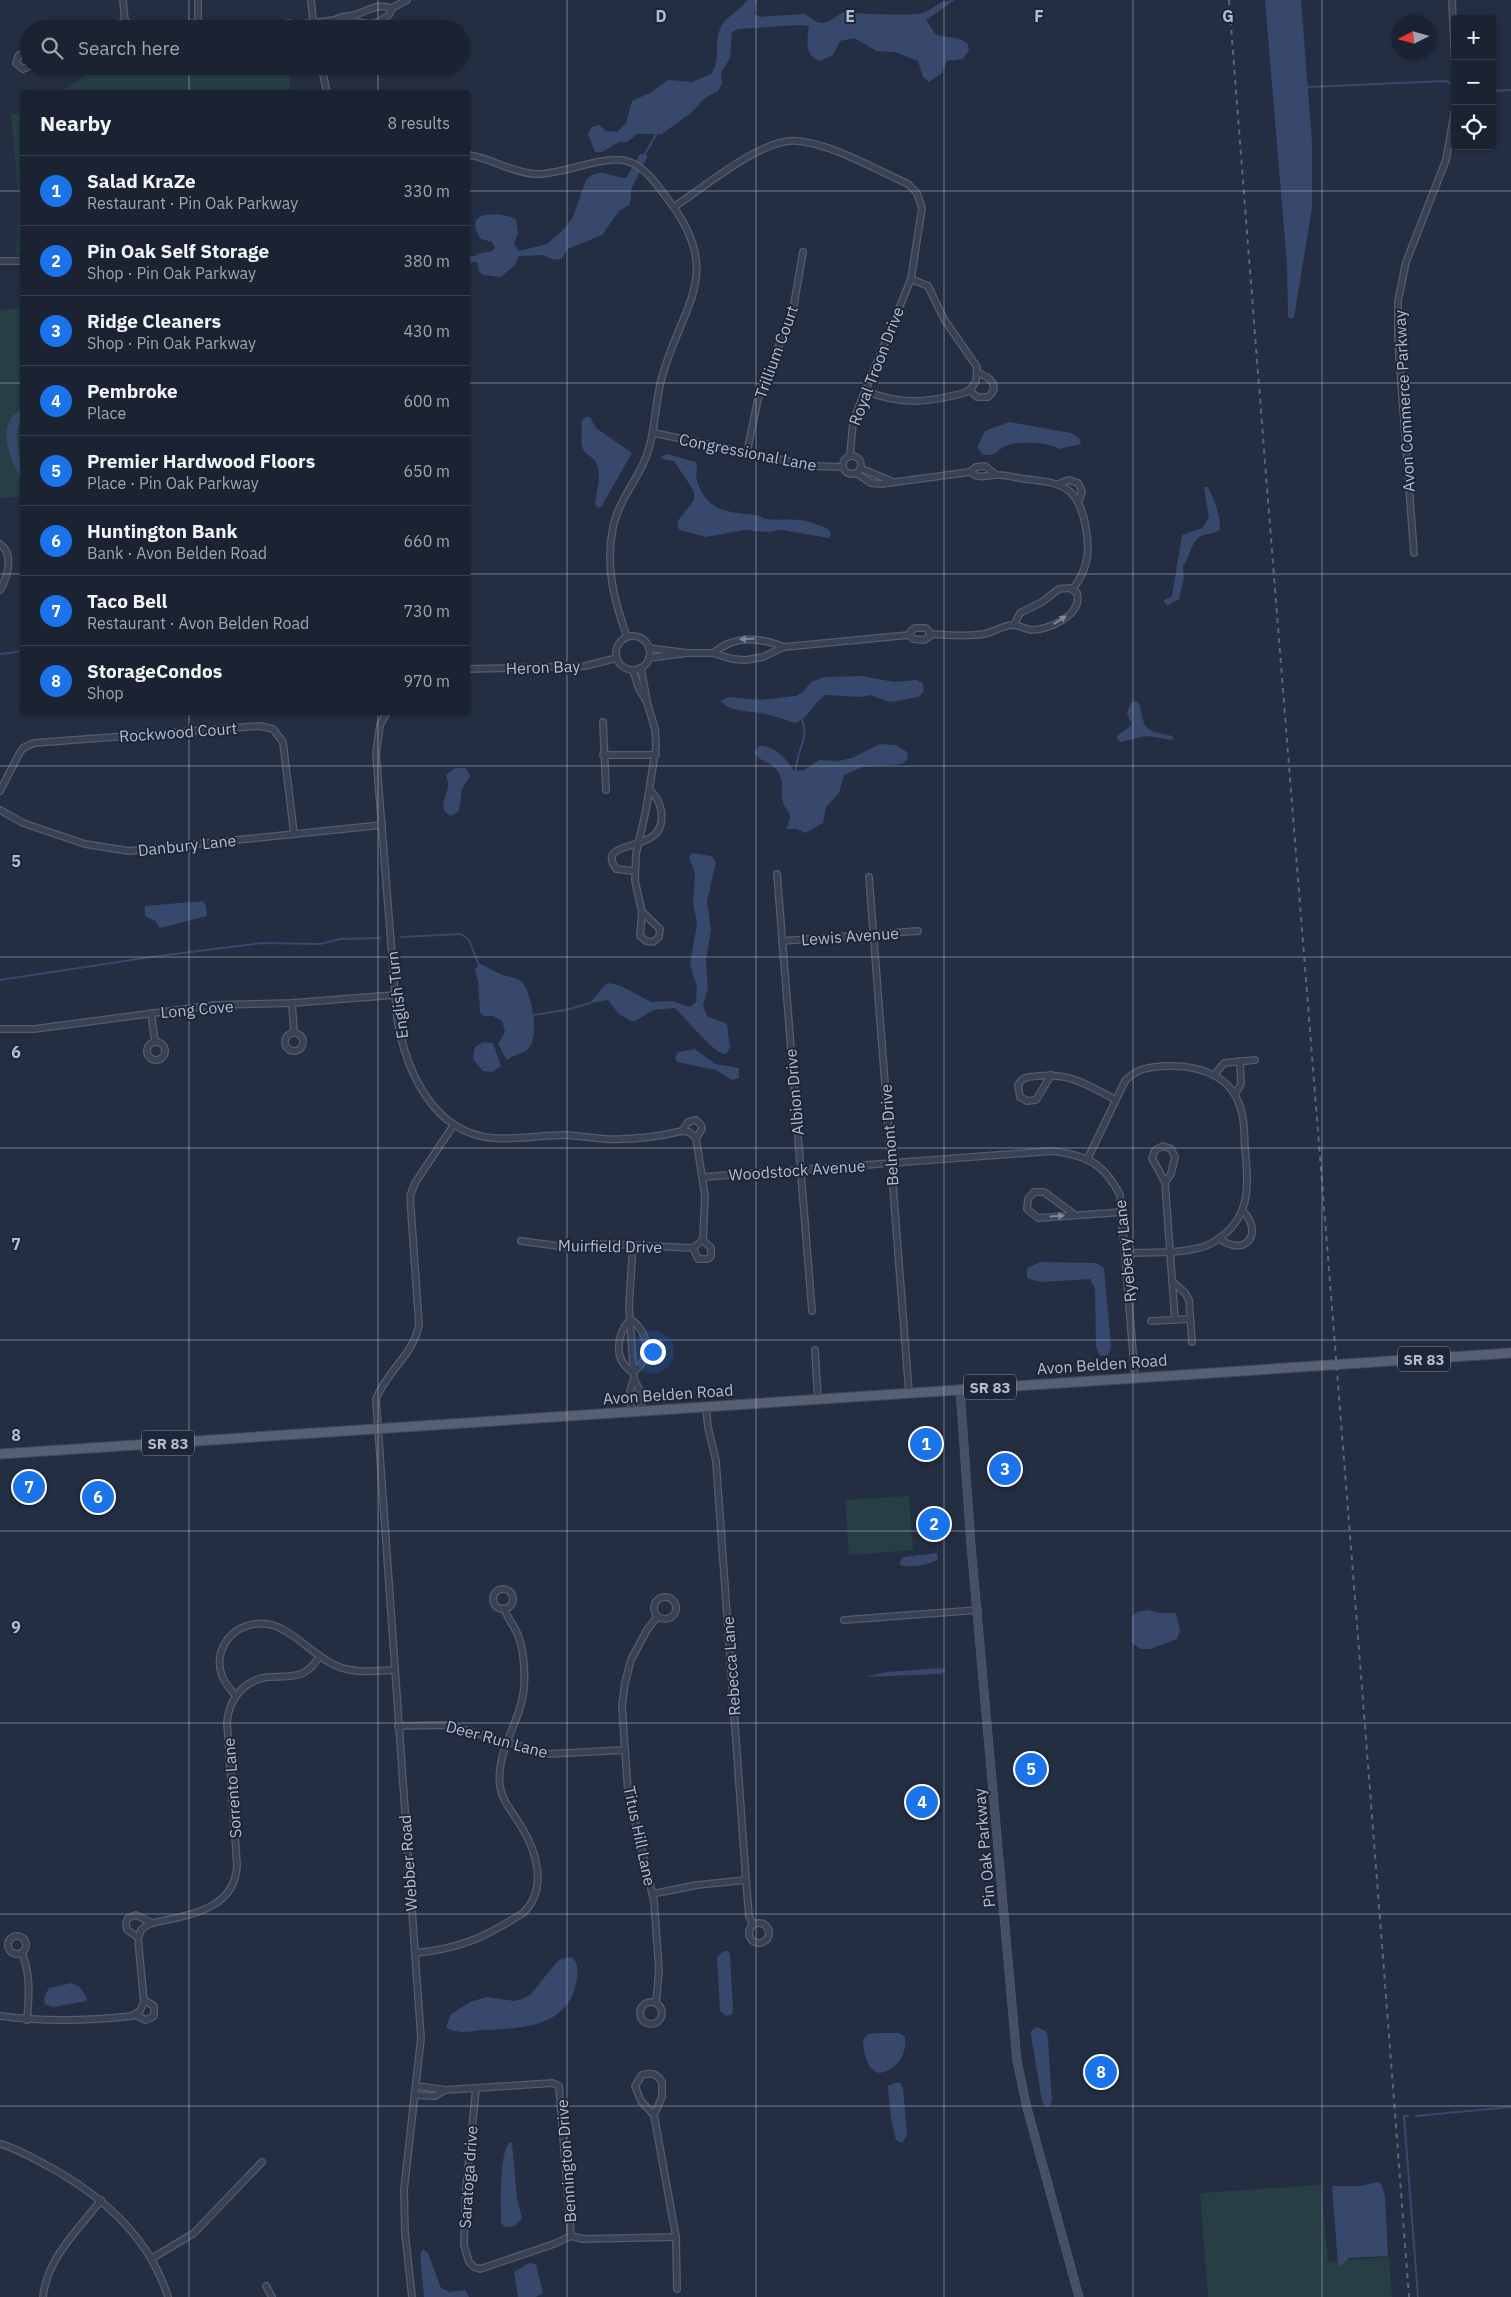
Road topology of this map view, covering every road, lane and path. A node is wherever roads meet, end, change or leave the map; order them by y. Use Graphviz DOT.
graph roads {
  1 [pos="123,0"];
  2 [pos="198,0"];
  3 [pos="311,0"];
  4 [pos="407,0"];
  5 [pos="1452,0"];
  6 [pos="392,8"];
  7 [pos="352,18"];
  8 [pos="125,20"];
  9 [pos="198,20"];
  10 [pos="313,20"];
  11 [pos="350,20"];
  12 [pos="358,20"];
  13 [pos="381,20"];
  14 [pos="20,55"];
  15 [pos="1455,60"];
  16 [pos="20,66"];
  17 [pos="323,75"];
  18 [pos="327,90"];
  19 [pos="1451,132"];
  20 [pos="470,156"];
  21 [pos="674,207"];
  22 [pos="803,252"];
  23 [pos="20,261"];
  24 [pos="0,262"];
  25 [pos="911,278"];
  26 [pos="978,373"];
  27 [pos="969,390"];
  28 [pos="865,391"];
  29 [pos="654,433"];
  30 [pos="747,452"];
  31 [pos="850,456"];
  32 [pos="843,467"];
  33 [pos="858,471"];
  34 [pos="970,472"];
  35 [pos="995,474"];
  36 [pos="1058,484"];
  37 [pos="1078,501"];
  38 [pos="0,544"];
  39 [pos="1414,553"];
  40 [pos="1,585"];
  41 [pos="1073,589"];
  42 [pos="1014,625"];
  43 [pos="930,634"];
  44 [pos="909,635"];
  45 [pos="627,637"];
  46 [pos="784,647"];
  47 [pos="649,648"];
  48 [pos="668,653"];
  49 [pos="713,653"];
  50 [pos="617,658"];
  51 [pos="649,658"];
  52 [pos="641,668"];
  53 [pos="470,670"];
  54 [pos="633,670"];
  55 [pos="645,687"];
  56 [pos="639,689"];
  57 [pos="647,702"];
  58 [pos="385,715"];
  59 [pos="603,722"];
  60 [pos="603,755"];
  61 [pos="656,755"];
  62 [pos="606,790"];
  63 [pos="650,790"];
  64 [pos="0,791"];
  65 [pos="0,810"];
  66 [pos="382,826"];
  67 [pos="294,834"];
  68 [pos="638,843"];
  69 [pos="634,871"];
  70 [pos="777,874"];
  71 [pos="869,877"];
  72 [pos="642,912"];
  73 [pos="918,931"];
  74 [pos="874,934"];
  75 [pos="782,941"];
  76 [pos="395,996"];
  77 [pos="292,1003"];
  78 [pos="151,1013"];
  79 [pos="0,1029"];
  80 [pos="294,1032"];
  81 [pos="155,1041"];
  82 [pos="1255,1060"];
  83 [pos="1240,1061"];
  84 [pos="1051,1075"];
  85 [pos="1214,1075"];
  86 [pos="1235,1094"];
  87 [pos="1116,1100"];
  88 [pos="453,1126"];
  89 [pos="682,1131"];
  90 [pos="696,1138"];
  91 [pos="980,1157"];
  92 [pos="1088,1158"];
  93 [pos="891,1163"];
  94 [pos="800,1170"];
  95 [pos="704,1177"];
  96 [pos="1165,1182"];
  97 [pos="1243,1211"];
  98 [pos="1124,1212"];
  99 [pos="1075,1215"];
  100 [pos="1219,1238"];
  101 [pos="521,1241"];
  102 [pos="633,1245"];
  103 [pos="1170,1250"];
  104 [pos="1127,1253"];
  105 [pos="1172,1281"];
  106 [pos="812,1310"];
  107 [pos="630,1319"];
  108 [pos="1190,1319"];
  109 [pos="1175,1320"];
  110 [pos="1151,1321"];
  111 [pos="1192,1342"];
  112 [pos="815,1350"];
  113 [pos="1511,1352"];
  114 [pos="634,1372"];
  115 [pos="1135,1377"];
  116 [pos="634,1380"];
  117 [pos="960,1389"];
  118 [pos="909,1393"];
  119 [pos="818,1399"];
  120 [pos="706,1407"];
  121 [pos="642,1411"];
  122 [pos="631,1412"];
  123 [pos="376,1429"];
  124 [pos="0,1454"];
  125 [pos="504,1608"];
  126 [pos="978,1610"];
  127 [pos="658,1617"];
  128 [pos="844,1620"];
  129 [pos="320,1656"];
  130 [pos="394,1670"];
  131 [pos="236,1696"];
  132 [pos="398,1726"];
  133 [pos="508,1744"];
  134 [pos="625,1750"];
  135 [pos="746,1880"];
  136 [pos="652,1894"];
  137 [pos="152,1923"];
  138 [pos="752,1925"];
  139 [pos="138,1937"];
  140 [pos="22,1953"];
  141 [pos="415,1953"];
  142 [pos="144,2000"];
  143 [pos="656,2003"];
  144 [pos="135,2015"];
  145 [pos="0,2016"];
  146 [pos="28,2020"];
  147 [pos="417,2086"];
  148 [pos="476,2088"];
  149 [pos="445,2090"];
  150 [pos="416,2095"];
  151 [pos="654,2115"];
  152 [pos="0,2144"];
  153 [pos="262,2162"];
  154 [pos="101,2200"];
  155 [pos="571,2236"];
  156 [pos="676,2237"];
  157 [pos="151,2259"];
  158 [pos="266,2286"];
  159 [pos="677,2289"];
  160 [pos="43,2297"];
  161 [pos="168,2297"];
  162 [pos="272,2297"];
  163 [pos="412,2297"];
  164 [pos="1079,2297"];
  1 -- 8 [label="street"];
  2 -- 9 [label="street"];
  3 -- 10 [label="street"];
  4 -- 6 [label="street"];
  5 -- 15 [label="street"];
  6 -- 7 [label="street"];
  6 -- 13 [label="street"];
  7 -- 11 [label="street"];
  7 -- 12 [label="street"];
  14 -- 16 [label="street"];
  17 -- 18 [label="street"];
  19 -- 39 [label="street, Avon Commerce Parkway"];
  20 -- 21 [label="street"];
  21 -- 25 [label="street, Royal Troon Drive"];
  21 -- 29 [label="street"];
  22 -- 30 [label="street, Trillium Court"];
  23 -- 24 [label="street"];
  25 -- 26 [label="street"];
  25 -- 28 [label="street, Royal Troon Drive"];
  26 -- 27 [label="street"];
  26 -- 27 [label="street"];
  27 -- 28 [label="street"];
  28 -- 31 [label="street, Royal Troon Drive"];
  29 -- 30 [label="street, Congressional Lane"];
  29 -- 45 [label="street"];
  30 -- 32 [label="street, Congressional Lane"];
  31 -- 32 [label="street"];
  31 -- 33 [label="street"];
  32 -- 33 [label="street"];
  33 -- 34 [label="street"];
  34 -- 35 [label="street"];
  34 -- 35 [label="street"];
  35 -- 36 [label="street"];
  36 -- 37 [label="street"];
  36 -- 37 [label="street"];
  37 -- 41 [label="street"];
  38 -- 40 [label="street"];
  41 -- 42 [label="street"];
  42 -- 41 [label="street, one-way"];
  42 -- 43 [label="street"];
  43 -- 44 [label="street"];
  43 -- 44 [label="street"];
  44 -- 46 [label="street"];
  45 -- 47 [label="street"];
  45 -- 50 [label="street"];
  46 -- 49 [label="street"];
  46 -- 49 [label="street, one-way"];
  47 -- 48 [label="street"];
  47 -- 51 [label="street"];
  48 -- 49 [label="street"];
  48 -- 51 [label="street"];
  50 -- 53 [label="street, Heron Bay"];
  50 -- 54 [label="street"];
  51 -- 52 [label="street"];
  52 -- 54 [label="street"];
  52 -- 55 [label="street"];
  54 -- 56 [label="street"];
  55 -- 56 [label="street"];
  55 -- 57 [label="street"];
  56 -- 57 [label="street"];
  57 -- 61 [label="street"];
  58 -- 66 [label="street, English Turn"];
  59 -- 60 [label="street"];
  60 -- 61 [label="street"];
  60 -- 62 [label="street"];
  61 -- 63 [label="street"];
  63 -- 68 [label="street"];
  63 -- 68 [label="street"];
  64 -- 67 [label="street, Rockwood Court"];
  65 -- 67 [label="street, Danbury Lane"];
  66 -- 67 [label="street, Danbury Lane"];
  66 -- 76 [label="street, English Turn"];
  68 -- 69 [label="street"];
  68 -- 69 [label="street"];
  69 -- 72 [label="street"];
  70 -- 75 [label="street, Albion Drive"];
  71 -- 74 [label="street, Belmont Drive"];
  72 -- 72 [label="street"];
  73 -- 74 [label="street, Lewis Avenue"];
  74 -- 75 [label="street, Lewis Avenue"];
  74 -- 93 [label="street, Belmont Drive"];
  75 -- 94 [label="street, Albion Drive"];
  76 -- 77 [label="street, Long Cove"];
  76 -- 88 [label="street, English Turn"];
  77 -- 78 [label="street, Long Cove"];
  77 -- 80 [label="street"];
  78 -- 79 [label="street, Long Cove"];
  78 -- 81 [label="street"];
  82 -- 83 [label="street"];
  83 -- 85 [label="street"];
  83 -- 86 [label="street"];
  84 -- 84 [label="street"];
  84 -- 87 [label="street"];
  85 -- 86 [label="street"];
  85 -- 87 [label="street"];
  86 -- 97 [label="street"];
  87 -- 92 [label="street"];
  88 -- 89 [label="street, English Turn"];
  88 -- 123 [label="street, Webber Road"];
  89 -- 90 [label="street"];
  89 -- 90 [label="street, English Turn"];
  90 -- 95 [label="street"];
  91 -- 92 [label="street, Ryeberry Lane"];
  91 -- 93 [label="street, Woodstock Avenue"];
  92 -- 98 [label="street, Ryeberry Lane"];
  93 -- 94 [label="street, Woodstock Avenue"];
  93 -- 118 [label="street, Belmont Drive"];
  94 -- 95 [label="street, Woodstock Avenue"];
  94 -- 106 [label="street, Albion Drive"];
  95 -- 102 [label="street, Muirfield Drive"];
  96 -- 96 [label="street"];
  96 -- 103 [label="street"];
  97 -- 100 [label="street"];
  97 -- 100 [label="street"];
  98 -- 99 [label="street"];
  98 -- 104 [label="street, Ryeberry Lane"];
  99 -- 99 [label="street, one-way"];
  100 -- 103 [label="street"];
  101 -- 102 [label="street, Muirfield Drive"];
  102 -- 107 [label="street"];
  103 -- 104 [label="street"];
  103 -- 105 [label="street"];
  104 -- 115 [label="street, Ryeberry Lane"];
  105 -- 108 [label="street"];
  105 -- 109 [label="street"];
  107 -- 114 [label="street"];
  107 -- 114 [label="street"];
  107 -- 114 [label="street"];
  108 -- 109 [label="street"];
  108 -- 111 [label="street"];
  109 -- 110 [label="street"];
  112 -- 119 [label="street"];
  113 -- 115 [label="main road, Avon Belden Road / SR 83"];
  114 -- 116 [label="street"];
  115 -- 117 [label="main road, Avon Belden Road / SR 83"];
  116 -- 121 [label="street"];
  116 -- 122 [label="street"];
  117 -- 118 [label="main road, Avon Belden Road / SR 83"];
  117 -- 126 [label="street, Pin Oak Parkway"];
  118 -- 119 [label="main road, Avon Belden Road / SR 83"];
  119 -- 120 [label="main road, Avon Belden Road / SR 83"];
  120 -- 121 [label="main road, Avon Belden Road / SR 83"];
  120 -- 135 [label="street, Rebecca Lane"];
  121 -- 122 [label="main road, Avon Belden Road / SR 83"];
  122 -- 123 [label="main road, Avon Belden Road / SR 83"];
  123 -- 124 [label="main road, Avon Belden Road / SR 83"];
  123 -- 130 [label="street, Webber Road"];
  125 -- 133 [label="street"];
  126 -- 128 [label="street"];
  126 -- 164 [label="street, Pin Oak Parkway"];
  127 -- 134 [label="street, Titus Hill Lane"];
  129 -- 130 [label="street"];
  129 -- 131 [label="street"];
  129 -- 131 [label="street"];
  130 -- 132 [label="street, Webber Road"];
  131 -- 137 [label="street, Sorrento Lane"];
  132 -- 133 [label="street, Deer Run Lane"];
  132 -- 141 [label="street, Webber Road"];
  133 -- 134 [label="street, Deer Run Lane"];
  133 -- 141 [label="street"];
  134 -- 136 [label="street, Titus Hill Lane"];
  135 -- 136 [label="street"];
  135 -- 138 [label="street, Rebecca Lane"];
  136 -- 143 [label="street, Titus Hill Lane"];
  137 -- 139 [label="street"];
  137 -- 139 [label="street, Sorrento Lane"];
  139 -- 142 [label="street, Sorrento Lane"];
  140 -- 146 [label="street"];
  141 -- 147 [label="street, Webber Road"];
  142 -- 144 [label="street"];
  142 -- 144 [label="street, Sorrento Lane"];
  143 -- 143 [label="street, Titus Hill Lane"];
  144 -- 146 [label="street, Sorrento Lane"];
  145 -- 146 [label="street, Sorrento Lane"];
  147 -- 149 [label="street"];
  147 -- 150 [label="street, Webber Road"];
  148 -- 149 [label="street"];
  148 -- 155 [label="street, Bennington Drive"];
  148 -- 155 [label="street, Saratoga drive"];
  149 -- 150 [label="street"];
  150 -- 163 [label="street, Webber Road"];
  151 -- 151 [label="street"];
  151 -- 156 [label="street"];
  152 -- 154 [label="street"];
  153 -- 157 [label="street"];
  154 -- 157 [label="street"];
  154 -- 160 [label="street"];
  155 -- 156 [label="street"];
  156 -- 159 [label="street"];
  157 -- 161 [label="street"];
  158 -- 162 [label="street"];
}
